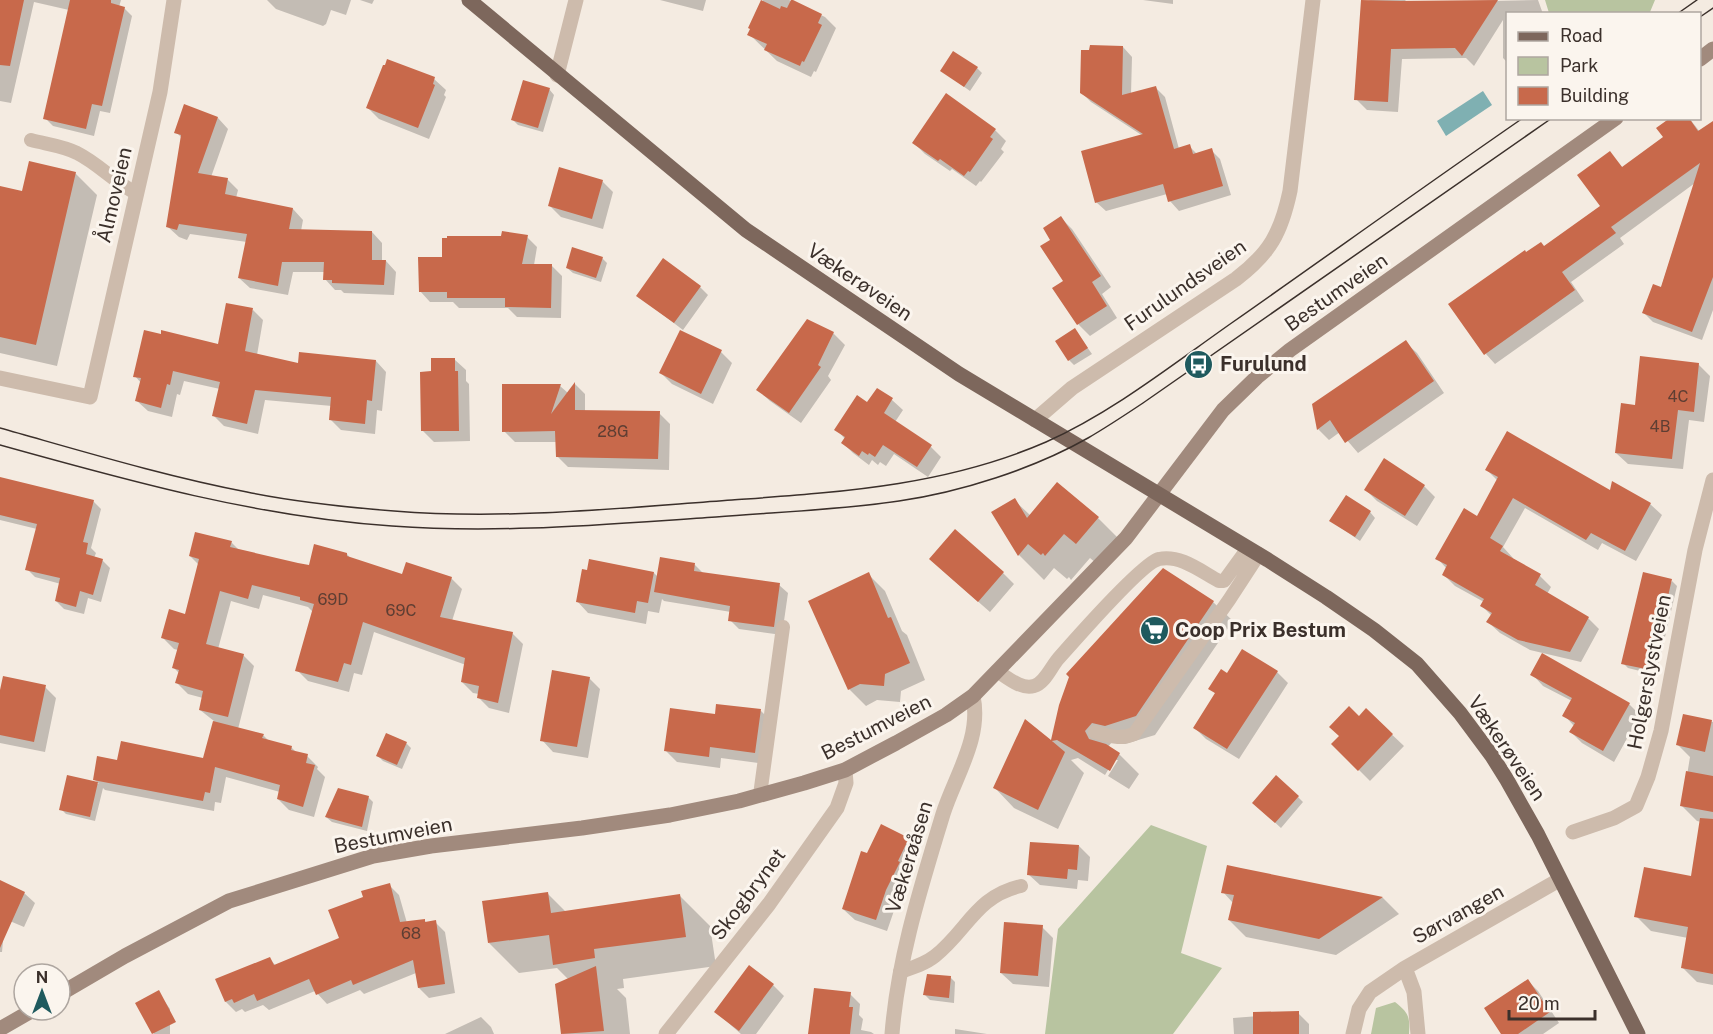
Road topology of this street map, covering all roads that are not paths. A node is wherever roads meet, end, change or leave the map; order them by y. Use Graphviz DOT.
graph roads {
  1 [pos="174,0"];
  2 [pos="470,0"];
  3 [pos="576,0"];
  4 [pos="1313,0"];
  5 [pos="1713,49"];
  6 [pos="1701,58"];
  7 [pos="557,75"];
  8 [pos="1613,120"];
  9 [pos="32,140"];
  10 [pos="136,193"];
  11 [pos="0,378"];
  12 [pos="1035,420"];
  13 [pos="1713,480"];
  14 [pos="1159,495"];
  15 [pos="1254,551"];
  16 [pos="783,627"];
  17 [pos="997,671"];
  18 [pos="973,696"];
  19 [pos="1095,732"];
  20 [pos="845,770"];
  21 [pos="760,795"];
  22 [pos="1573,832"];
  23 [pos="1559,880"];
  24 [pos="1021,886"];
  25 [pos="1405,968"];
  26 [pos="900,972"];
  27 [pos="72,987"];
  28 [pos="666,1034"];
  29 [pos="892,1034"];
  30 [pos="1353,1034"];
  31 [pos="1418,1034"];
  32 [pos="1638,1034"];
  1 -- 10 [label="street, Ålmoveien"];
  2 -- 7 [label="main road, Vækerøveien"];
  3 -- 7 [label="street"];
  4 -- 12 [label="street, Furulundsveien"];
  5 -- 6 [label="street"];
  7 -- 12 [label="main road, Vækerøveien"];
  8 -- 14 [label="street, Bestumveien"];
  9 -- 10 [label="lane"];
  10 -- 11 [label="street, Ålmoveien"];
  12 -- 14 [label="main road, Vækerøveien"];
  13 -- 22 [label="street, Holgerslystveien"];
  14 -- 15 [label="main road, Vækerøveien"];
  14 -- 17 [label="street, Bestumveien"];
  15 -- 17 [label="lane"];
  15 -- 19 [label="lane"];
  15 -- 23 [label="main road, Vækerøveien"];
  16 -- 21 [label="lane"];
  17 -- 18 [label="street, Bestumveien"];
  18 -- 20 [label="street, Bestumveien"];
  18 -- 26 [label="street, Vækerøåsen"];
  20 -- 21 [label="street, Bestumveien"];
  20 -- 28 [label="street, Skogbrynet"];
  21 -- 27 [label="street, Bestumveien"];
  23 -- 25 [label="street, Sørvangen"];
  23 -- 32 [label="main road, Vækerøveien"];
  24 -- 26 [label="lane"];
  25 -- 30 [label="street"];
  25 -- 31 [label="street, Sørvangen"];
  26 -- 29 [label="street, Vækerøåsen"];
}
